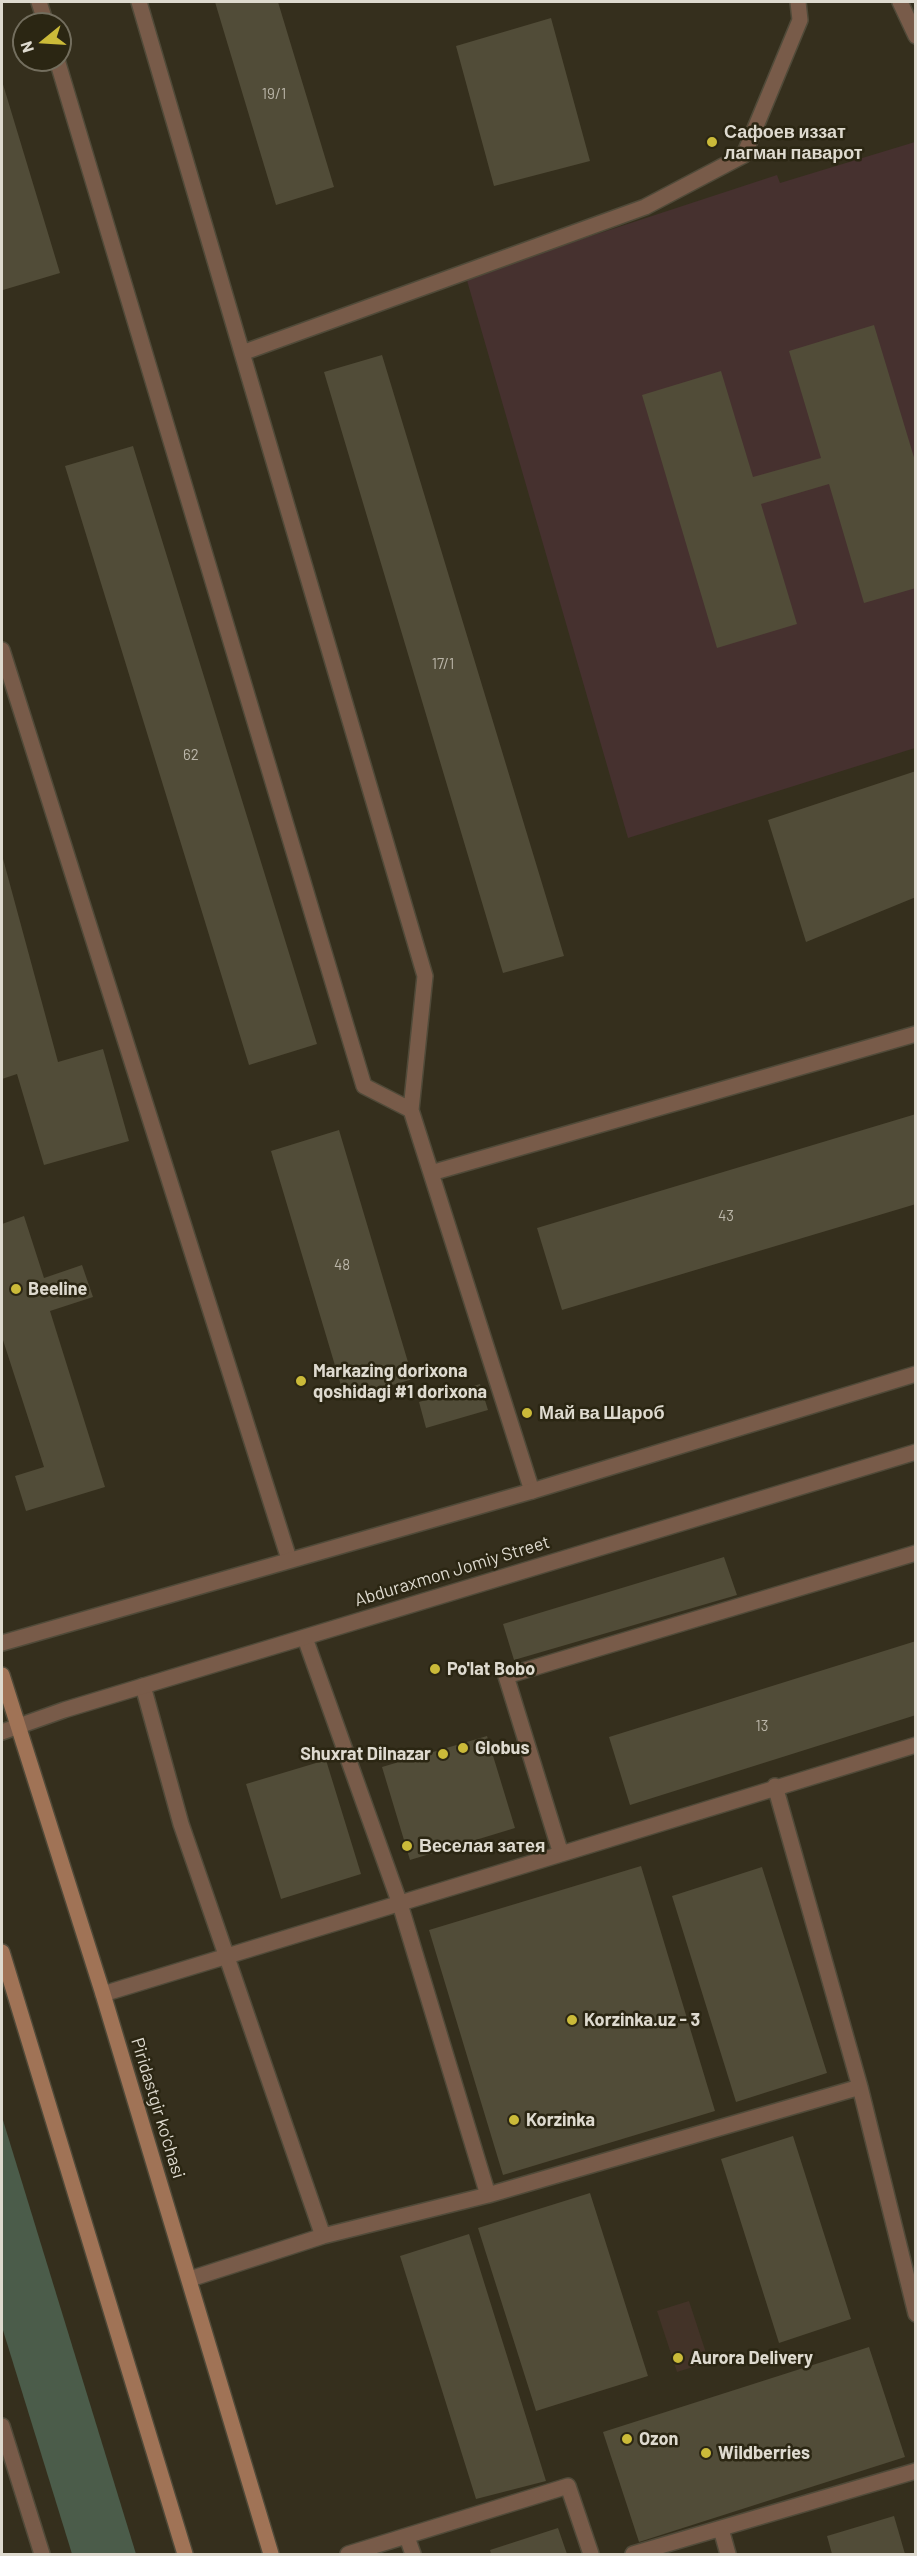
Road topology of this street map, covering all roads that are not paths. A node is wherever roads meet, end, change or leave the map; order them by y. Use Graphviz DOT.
graph roads {
  1 [pos="139,2"];
  2 [pos="798,2"];
  3 [pos="900,2"];
  4 [pos="915,36"];
  5 [pos="61,72"];
  6 [pos="242,354"];
  7 [pos="2,650"];
  8 [pos="915,1034"];
  9 [pos="411,1110"];
  10 [pos="430,1173"];
  11 [pos="915,1374"];
  12 [pos="915,1452"];
  13 [pos="532,1491"];
  14 [pos="915,1553"];
  15 [pos="289,1559"];
  16 [pos="305,1638"];
  17 [pos="2,1643"];
  18 [pos="2,1675"];
  19 [pos="143,1686"];
  20 [pos="18,1726"];
  21 [pos="2,1732"];
  22 [pos="915,1745"];
  23 [pos="775,1786"];
  24 [pos="561,1854"];
  25 [pos="400,1904"];
  26 [pos="2,1952"];
  27 [pos="224,1955"];
  28 [pos="103,1994"];
  29 [pos="860,2087"];
  30 [pos="488,2195"];
  31 [pos="323,2236"];
  32 [pos="911,2272"];
  33 [pos="190,2279"];
  34 [pos="915,2314"];
  35 [pos="2,2426"];
  36 [pos="915,2471"];
  37 [pos="721,2529"];
  38 [pos="407,2536"];
  39 [pos="42,2554"];
  40 [pos="185,2554"];
  41 [pos="272,2554"];
  42 [pos="348,2554"];
  43 [pos="413,2554"];
  44 [pos="591,2554"];
  45 [pos="633,2554"];
  46 [pos="728,2554"];
  1 -- 6 [label="street"];
  2 -- 6 [label="street"];
  3 -- 4 [label="street"];
  5 -- 9 [label="street"];
  6 -- 9 [label="street"];
  7 -- 15 [label="street"];
  8 -- 10 [label="street"];
  9 -- 10 [label="street"];
  10 -- 13 [label="street"];
  11 -- 13 [label="street"];
  12 -- 16 [label="street, Abduraxmon Jomiy Street"];
  13 -- 15 [label="street"];
  14 -- 24 [label="street"];
  15 -- 17 [label="street"];
  16 -- 19 [label="street, Abduraxmon Jomiy Street"];
  16 -- 25 [label="street"];
  18 -- 20 [label="main road, Piridastgir ko'chasi"];
  19 -- 20 [label="street, Abduraxmon Jomiy Street"];
  19 -- 27 [label="street"];
  20 -- 21 [label="street, Abduraxmon Jomiy Street"];
  20 -- 28 [label="main road, Piridastgir ko'chasi"];
  22 -- 23 [label="street"];
  23 -- 24 [label="street"];
  23 -- 29 [label="street"];
  24 -- 25 [label="street"];
  25 -- 27 [label="street"];
  25 -- 30 [label="street"];
  26 -- 40 [label="main road"];
  27 -- 28 [label="street"];
  27 -- 31 [label="street"];
  28 -- 33 [label="main road, Piridastgir ko'chasi"];
  29 -- 30 [label="street"];
  29 -- 32 [label="street"];
  30 -- 31 [label="street"];
  31 -- 33 [label="street"];
  32 -- 34 [label="street"];
  33 -- 41 [label="main road, Piridastgir ko'chasi"];
  35 -- 39 [label="street"];
  36 -- 37 [label="street"];
  37 -- 45 [label="street"];
  37 -- 46 [label="street"];
  38 -- 42 [label="street"];
  38 -- 43 [label="street"];
  38 -- 44 [label="street"];
}
